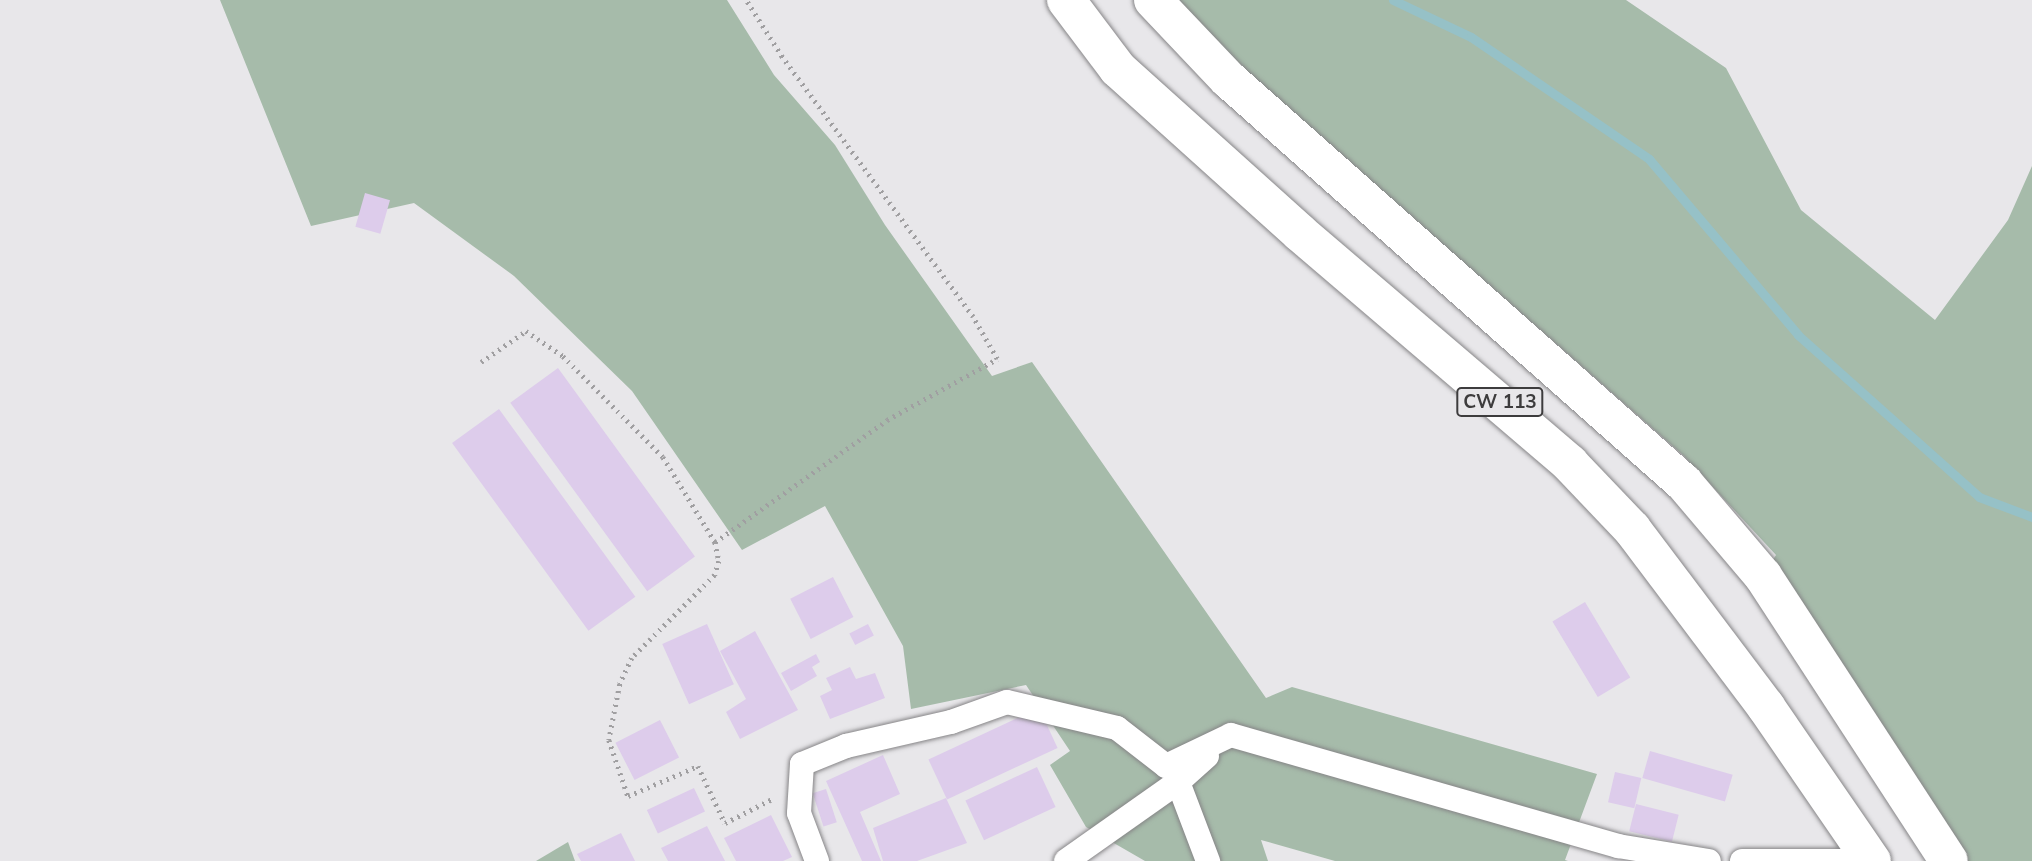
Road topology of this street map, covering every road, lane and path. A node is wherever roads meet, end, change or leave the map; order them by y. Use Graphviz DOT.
graph roads {
  1 [pos="746,0"];
  2 [pos="1066,0"];
  3 [pos="1153,0"];
  4 [pos="481,362"];
  5 [pos="715,542"];
  6 [pos="1231,735"];
  7 [pos="1178,782"];
  8 [pos="801,785"];
  9 [pos="1814,860"];
  10 [pos="817,861"];
  11 [pos="1066,861"];
  12 [pos="1208,861"];
  13 [pos="1709,861"];
  14 [pos="1742,861"];
  15 [pos="1865,861"];
  16 [pos="1872,861"];
  17 [pos="1949,861"];
  1 -- 5 [label="path"];
  2 -- 16 [label="highway, CW 113"];
  3 -- 17 [label="highway"];
  4 -- 5 [label="path"];
  5 -- 8 [label="path"];
  6 -- 7 [label="street"];
  6 -- 8 [label="street"];
  6 -- 13 [label="street"];
  7 -- 11 [label="street"];
  7 -- 12 [label="street"];
  8 -- 10 [label="street"];
  9 -- 14 [label="street"];
  9 -- 15 [label="street"];
}
